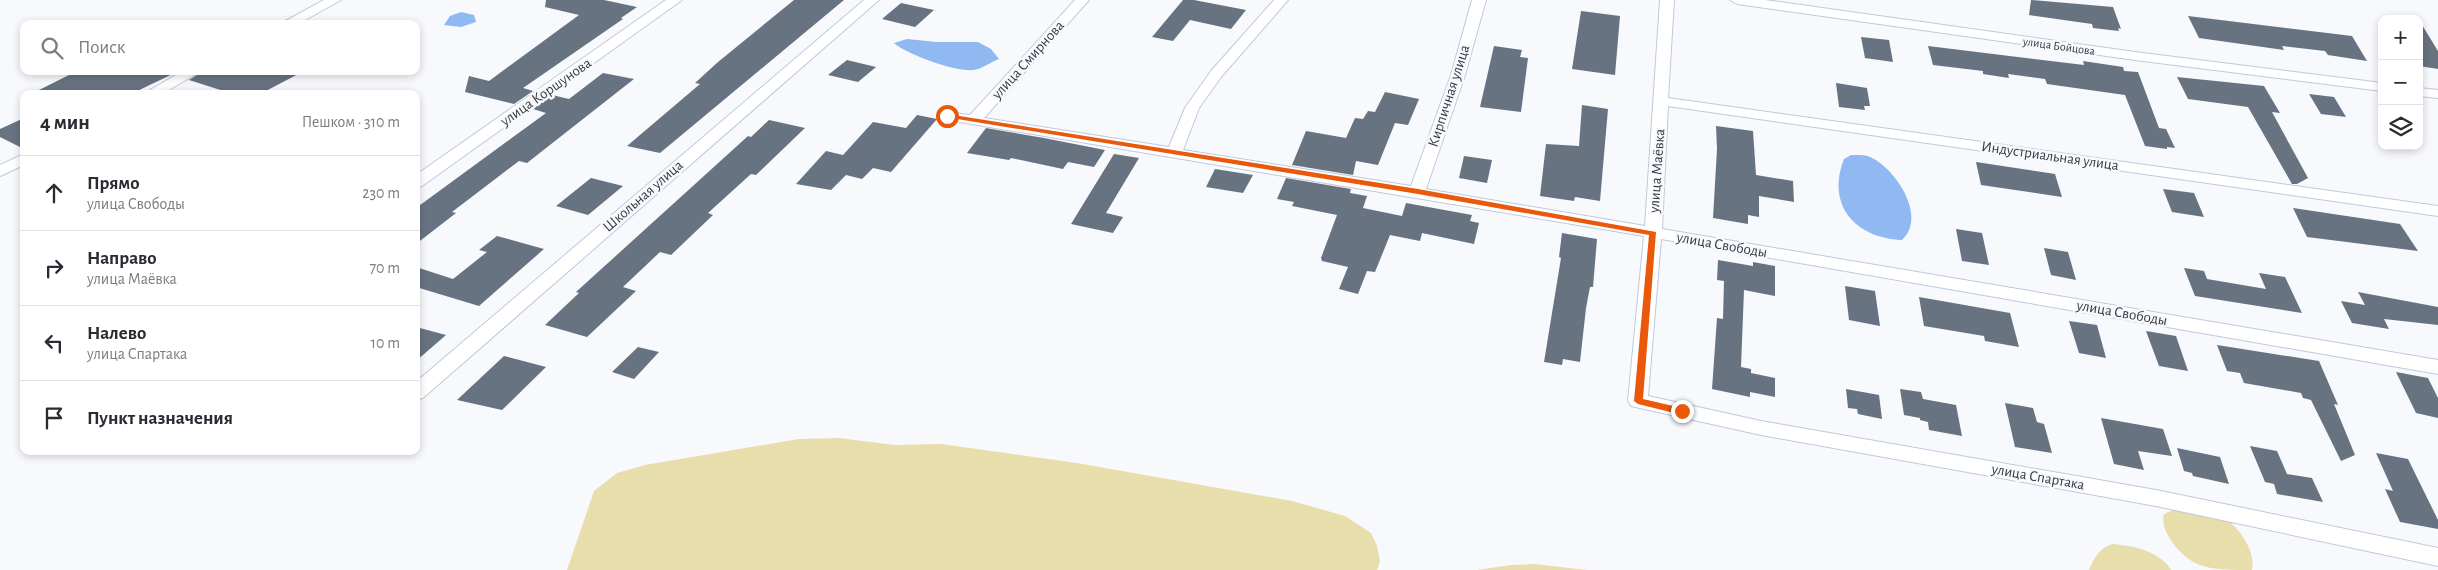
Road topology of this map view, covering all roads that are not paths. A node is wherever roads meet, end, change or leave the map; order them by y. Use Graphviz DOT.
graph roads {
  1 [pos="334,0"];
  2 [pos="675,0"];
  3 [pos="872,0"];
  4 [pos="1082,0"];
  5 [pos="1281,0"];
  6 [pos="1479,0"];
  7 [pos="1667,0"];
  8 [pos="1737,0"];
  9 [pos="295,20"];
  10 [pos="186,75"];
  11 [pos="2378,86"];
  12 [pos="158,90"];
  13 [pos="2423,92"];
  14 [pos="2438,94"];
  15 [pos="1662,101"];
  16 [pos="947,116"];
  17 [pos="974,120"];
  18 [pos="1174,154"];
  19 [pos="20,161"];
  20 [pos="0,171"];
  21 [pos="420,180"];
  22 [pos="1418,192"];
  23 [pos="2438,211"];
  24 [pos="1653,234"];
  25 [pos="2438,367"];
  26 [pos="420,390"];
  27 [pos="1638,401"];
  28 [pos="2438,557"];
  1 -- 9 [label="street"];
  2 -- 21 [label="street, улица Коршунова"];
  3 -- 26 [label="street, Школьная улица"];
  4 -- 17 [label="street, улица Смирнова"];
  5 -- 18 [label="street"];
  6 -- 22 [label="street, Кирпичная улица"];
  7 -- 15 [label="street, улица Маёвка"];
  8 -- 11 [label="street, улица Бойцова"];
  10 -- 12 [label="street"];
  13 -- 14 [label="street"];
  15 -- 23 [label="street, Индустриальная улица"];
  15 -- 24 [label="street, улица Маёвка"];
  16 -- 17 [label="street, улица Свободы"];
  17 -- 18 [label="street, улица Свободы"];
  18 -- 22 [label="street, улица Свободы"];
  19 -- 20 [label="street"];
  22 -- 24 [label="street, улица Свободы"];
  24 -- 25 [label="street, улица Свободы"];
  24 -- 27 [label="street, улица Маёвка"];
  27 -- 28 [label="street, улица Спартака"];
}
